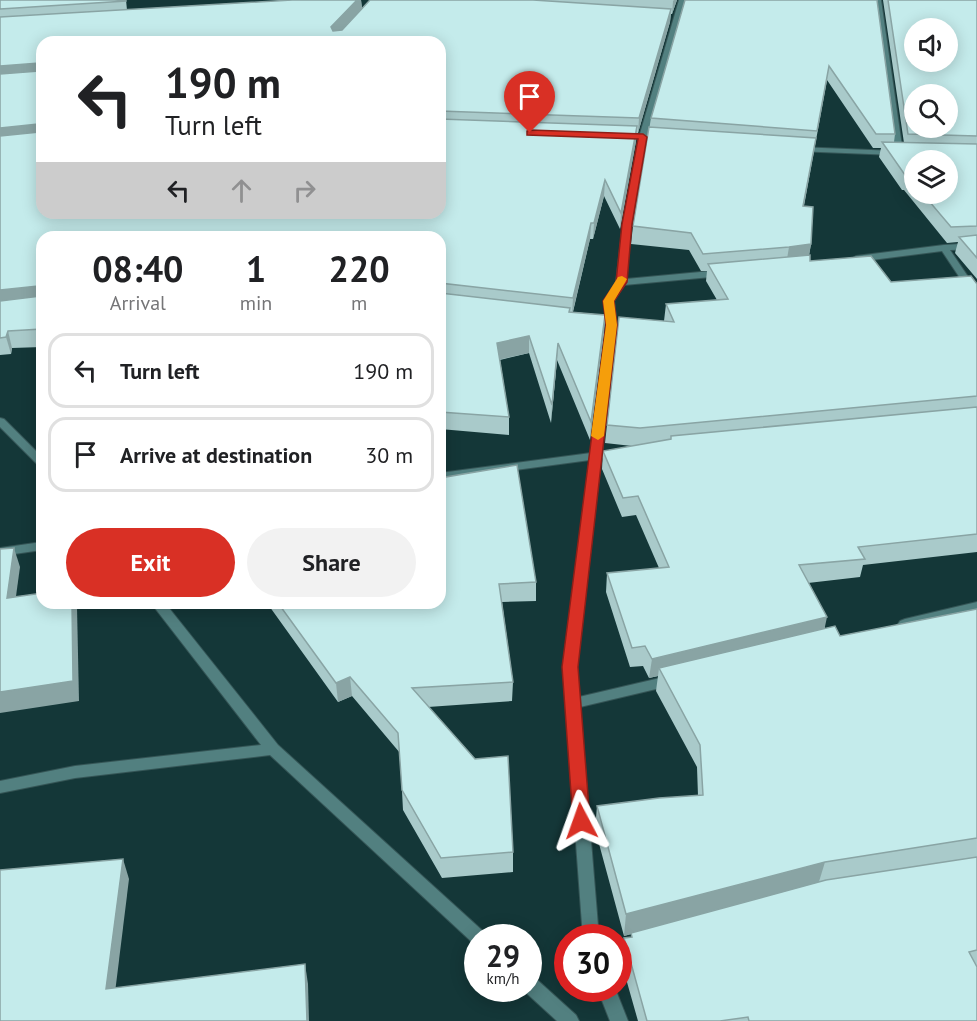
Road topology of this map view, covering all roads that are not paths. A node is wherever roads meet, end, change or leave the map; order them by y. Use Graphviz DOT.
graph roads {
  1 [pos="682,0"];
  2 [pos="878,0"];
  3 [pos="784,147"];
  4 [pos="899,153"];
  5 [pos="904,153"];
  6 [pos="977,246"];
  7 [pos="944,248"];
  8 [pos="840,261"];
  9 [pos="736,272"];
  10 [pos="621,282"];
  11 [pos="977,297"];
  12 [pos="0,422"];
  13 [pos="619,454"];
  14 [pos="595,456"];
  15 [pos="36,457"];
  16 [pos="446,475"];
  17 [pos="36,547"];
  18 [pos="0,552"];
  19 [pos="977,606"];
  20 [pos="163,609"];
  21 [pos="896,626"];
  22 [pos="688,676"];
  23 [pos="572,704"];
  24 [pos="273,749"];
  25 [pos="0,787"];
  26 [pos="464,924"];
  27 [pos="590,924"];
  28 [pos="542,996"];
  29 [pos="612,1002"];
  30 [pos="570,1021"];
  31 [pos="619,1021"];
  1 -- 10 [label="street"];
  2 -- 4 [label="street"];
  3 -- 4 [label="street"];
  4 -- 5 [label="street"];
  6 -- 7 [label="street"];
  7 -- 8 [label="street"];
  7 -- 11 [label="street"];
  9 -- 10 [label="street"];
  10 -- 14 [label="street"];
  12 -- 15 [label="street"];
  13 -- 14 [label="street"];
  14 -- 16 [label="street"];
  14 -- 23 [label="street"];
  17 -- 18 [label="street"];
  19 -- 21 [label="street"];
  20 -- 24 [label="street"];
  22 -- 23 [label="street"];
  23 -- 27 [label="street"];
  24 -- 25 [label="street"];
  24 -- 26 [label="street"];
  28 -- 30 [label="street"];
  29 -- 31 [label="street"];
}
